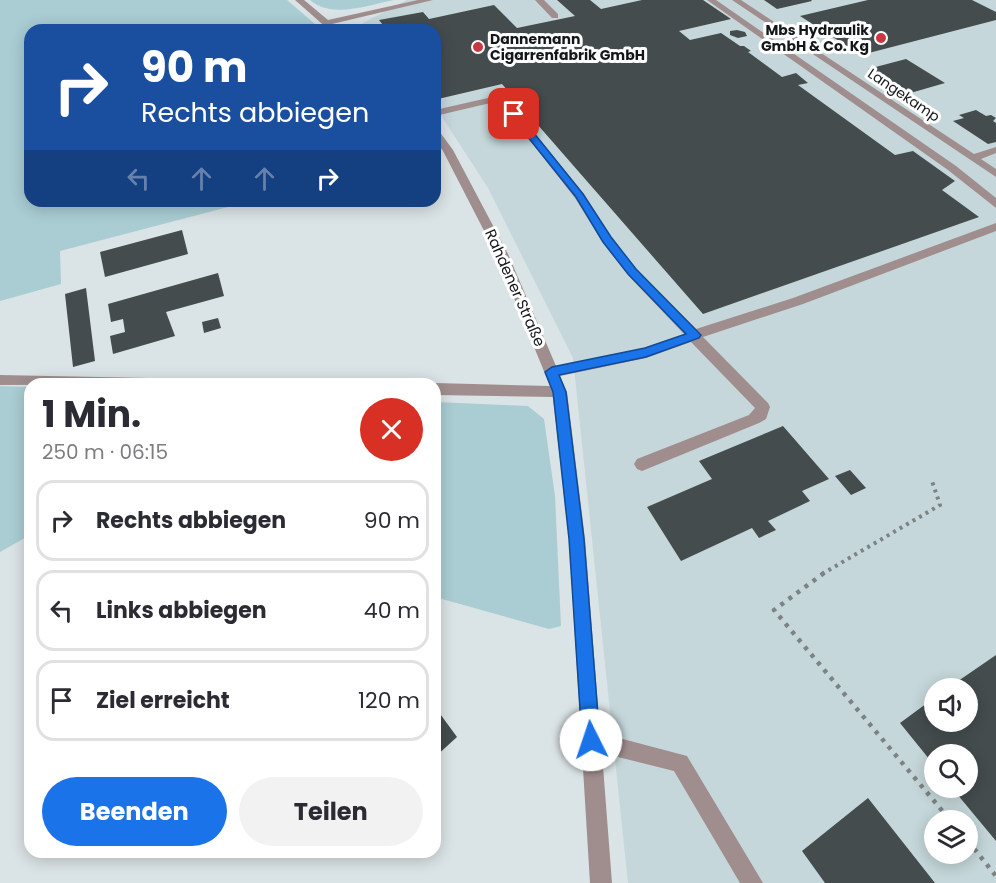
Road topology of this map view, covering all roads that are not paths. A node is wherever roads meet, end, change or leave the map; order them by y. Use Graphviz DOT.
graph roads {
  1 [pos="299,0"];
  2 [pos="429,0"];
  3 [pos="539,0"];
  4 [pos="711,0"];
  5 [pos="736,0"];
  6 [pos="555,16"];
  7 [pos="326,23"];
  8 [pos="471,92"];
  9 [pos="480,103"];
  10 [pos="441,112"];
  11 [pos="441,141"];
  12 [pos="996,150"];
  13 [pos="973,158"];
  14 [pos="996,174"];
  15 [pos="996,204"];
  16 [pos="996,227"];
  17 [pos="694,335"];
  18 [pos="552,372"];
  19 [pos="0,380"];
  20 [pos="24,380"];
  21 [pos="441,389"];
  22 [pos="560,392"];
  23 [pos="642,464"];
  24 [pos="591,740"];
  25 [pos="601,883"];
  26 [pos="752,883"];
  1 -- 7 [label="street"];
  2 -- 7 [label="street"];
  3 -- 6 [label="street"];
  4 -- 15 [label="street"];
  5 -- 13 [label="street, Langekamp"];
  8 -- 9 [label="street"];
  9 -- 10 [label="street"];
  9 -- 17 [label="street"];
  11 -- 18 [label="street, Rahdener Straße"];
  12 -- 13 [label="street"];
  13 -- 14 [label="street, Langekamp"];
  16 -- 17 [label="street"];
  17 -- 18 [label="street"];
  17 -- 23 [label="street"];
  18 -- 22 [label="street, Rahdener Straße"];
  19 -- 20 [label="street"];
  21 -- 22 [label="street"];
  22 -- 24 [label="street, Rahdener Straße"];
  24 -- 25 [label="street, Rahdener Straße"];
  24 -- 26 [label="street"];
}
